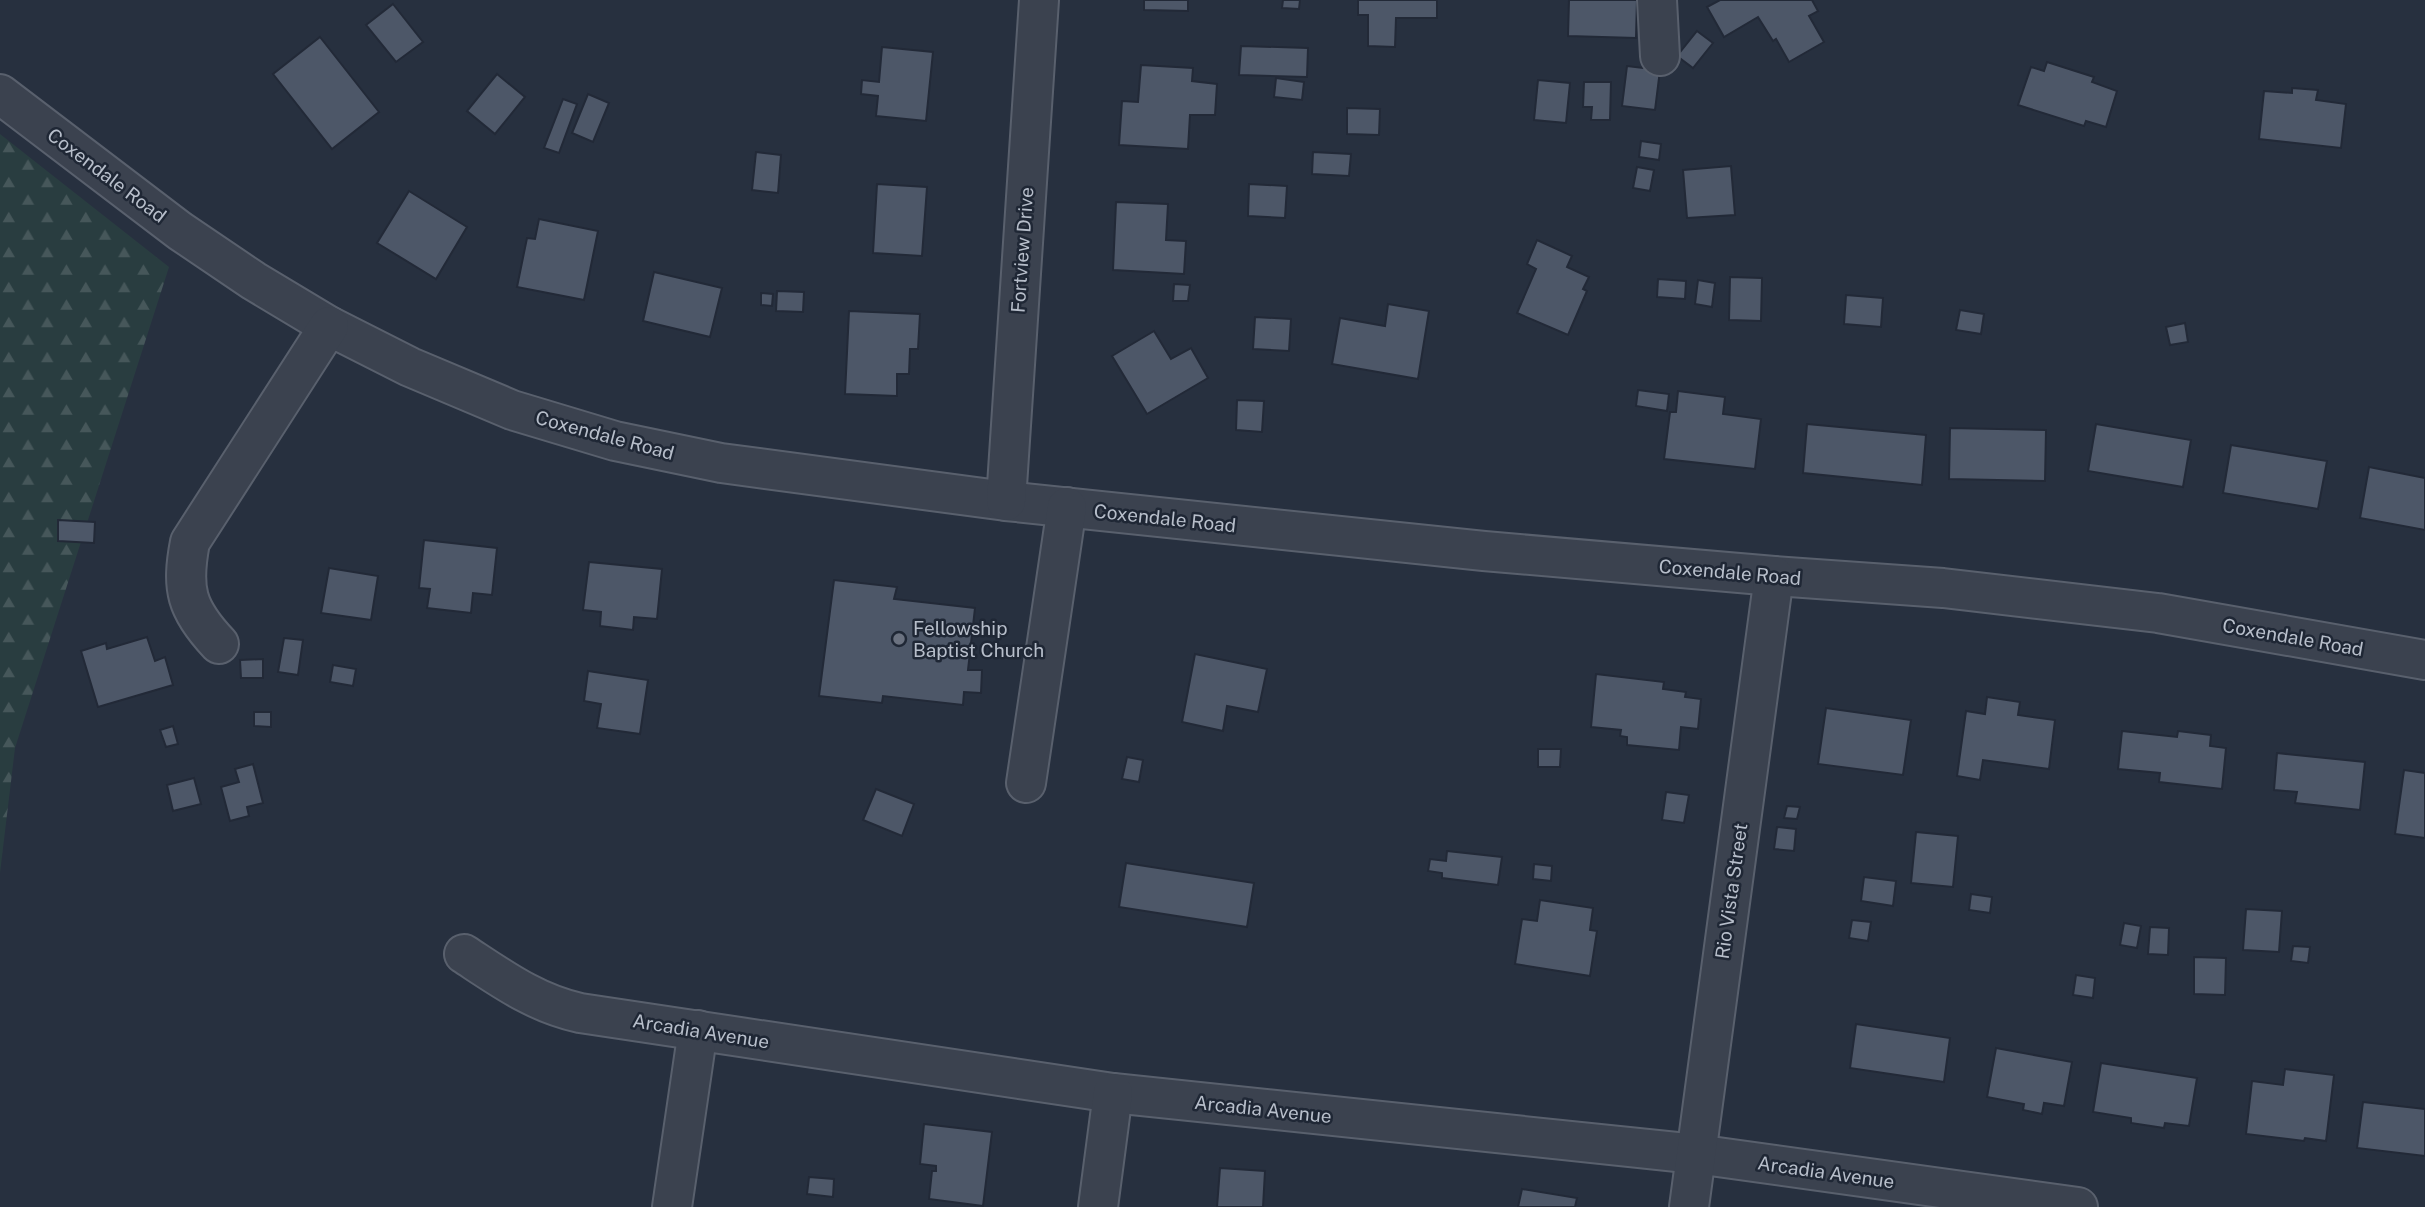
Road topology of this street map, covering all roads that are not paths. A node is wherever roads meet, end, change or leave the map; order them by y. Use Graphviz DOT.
graph roads {
  1 [pos="1038,0"];
  2 [pos="1657,0"];
  3 [pos="1660,56"];
  4 [pos="0,94"];
  5 [pos="329,326"];
  6 [pos="1006,501"];
  7 [pos="1067,507"];
  8 [pos="1774,576"];
  9 [pos="219,644"];
  10 [pos="2425,660"];
  11 [pos="1026,783"];
  12 [pos="464,954"];
  13 [pos="698,1030"];
  14 [pos="1113,1093"];
  15 [pos="1696,1154"];
  16 [pos="672,1207"];
  17 [pos="1098,1207"];
  18 [pos="1689,1207"];
  19 [pos="2078,1207"];
  1 -- 6 [label="street, Fortview Drive"];
  2 -- 3 [label="street"];
  4 -- 5 [label="street, Coxendale Road"];
  5 -- 6 [label="street, Coxendale Road"];
  5 -- 9 [label="street"];
  6 -- 7 [label="street, Coxendale Road"];
  7 -- 8 [label="street, Coxendale Road"];
  7 -- 11 [label="street"];
  8 -- 10 [label="street, Coxendale Road"];
  8 -- 15 [label="street, Rio Vista Street"];
  12 -- 13 [label="street, Arcadia Avenue"];
  13 -- 14 [label="street, Arcadia Avenue"];
  13 -- 16 [label="street"];
  14 -- 15 [label="street, Arcadia Avenue"];
  14 -- 17 [label="street"];
  15 -- 18 [label="street, Rio Vista Street"];
  15 -- 19 [label="street, Arcadia Avenue"];
}
